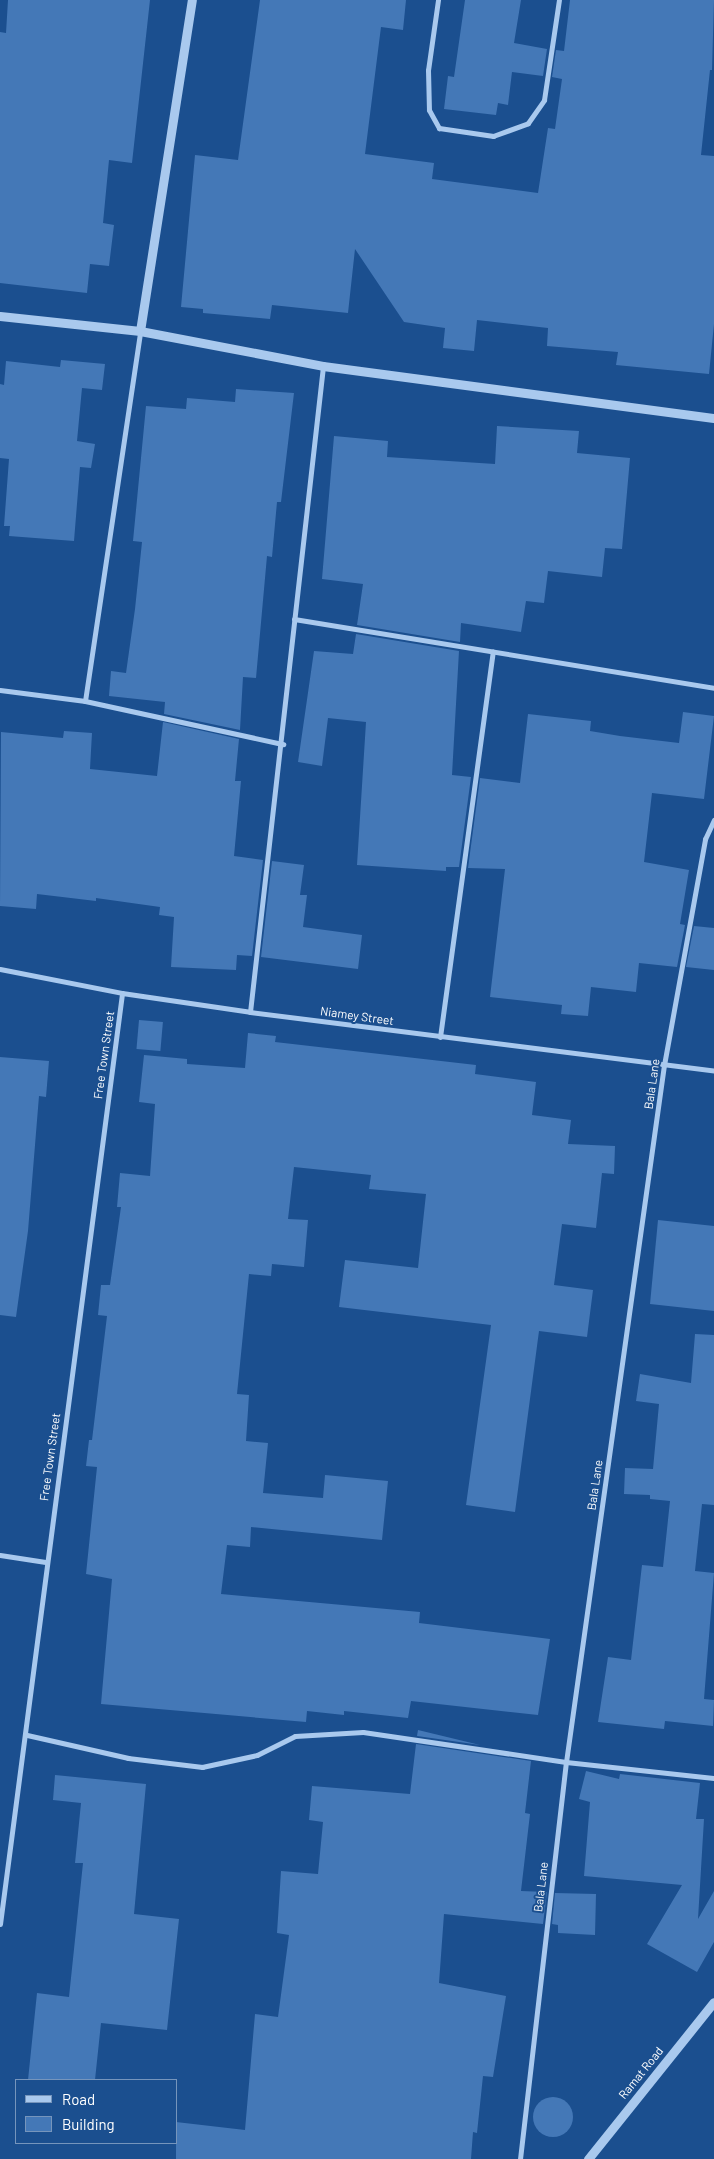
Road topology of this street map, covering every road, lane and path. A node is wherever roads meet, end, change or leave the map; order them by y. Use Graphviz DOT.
graph roads {
  1 [pos="192,0"];
  2 [pos="438,0"];
  3 [pos="559,0"];
  4 [pos="0,316"];
  5 [pos="140,332"];
  6 [pos="323,366"];
  7 [pos="714,418"];
  8 [pos="294,619"];
  9 [pos="493,652"];
  10 [pos="714,688"];
  11 [pos="0,690"];
  12 [pos="85,701"];
  13 [pos="283,744"];
  14 [pos="714,820"];
  15 [pos="0,970"];
  16 [pos="122,993"];
  17 [pos="250,1012"];
  18 [pos="440,1038"];
  19 [pos="664,1065"];
  20 [pos="714,1071"];
  21 [pos="0,1555"];
  22 [pos="45,1562"];
  23 [pos="27,1735"];
  24 [pos="566,1762"];
  25 [pos="714,1778"];
  26 [pos="0,1924"];
  27 [pos="714,2002"];
  28 [pos="520,2159"];
  29 [pos="588,2159"];
  1 -- 5 [label="street"];
  2 -- 3 [label="street"];
  4 -- 5 [label="street"];
  5 -- 6 [label="street"];
  5 -- 12 [label="street"];
  6 -- 7 [label="street"];
  6 -- 8 [label="street"];
  8 -- 9 [label="street"];
  8 -- 13 [label="street"];
  9 -- 10 [label="street"];
  9 -- 18 [label="street"];
  11 -- 12 [label="street"];
  12 -- 13 [label="street"];
  13 -- 17 [label="street"];
  14 -- 19 [label="street, Bala Lane"];
  15 -- 16 [label="street, Niamey Street"];
  16 -- 17 [label="street, Niamey Street"];
  16 -- 22 [label="street, Free Town Street"];
  17 -- 18 [label="street, Niamey Street"];
  18 -- 19 [label="street, Niamey Street"];
  19 -- 20 [label="street, Niamey Street"];
  19 -- 24 [label="street, Bala Lane"];
  21 -- 22 [label="street"];
  22 -- 23 [label="street, Free Town Street"];
  23 -- 24 [label="street"];
  23 -- 26 [label="street, Free Town Street"];
  24 -- 25 [label="street"];
  24 -- 28 [label="street, Bala Lane"];
  27 -- 29 [label="street, Ramat Road"];
}
